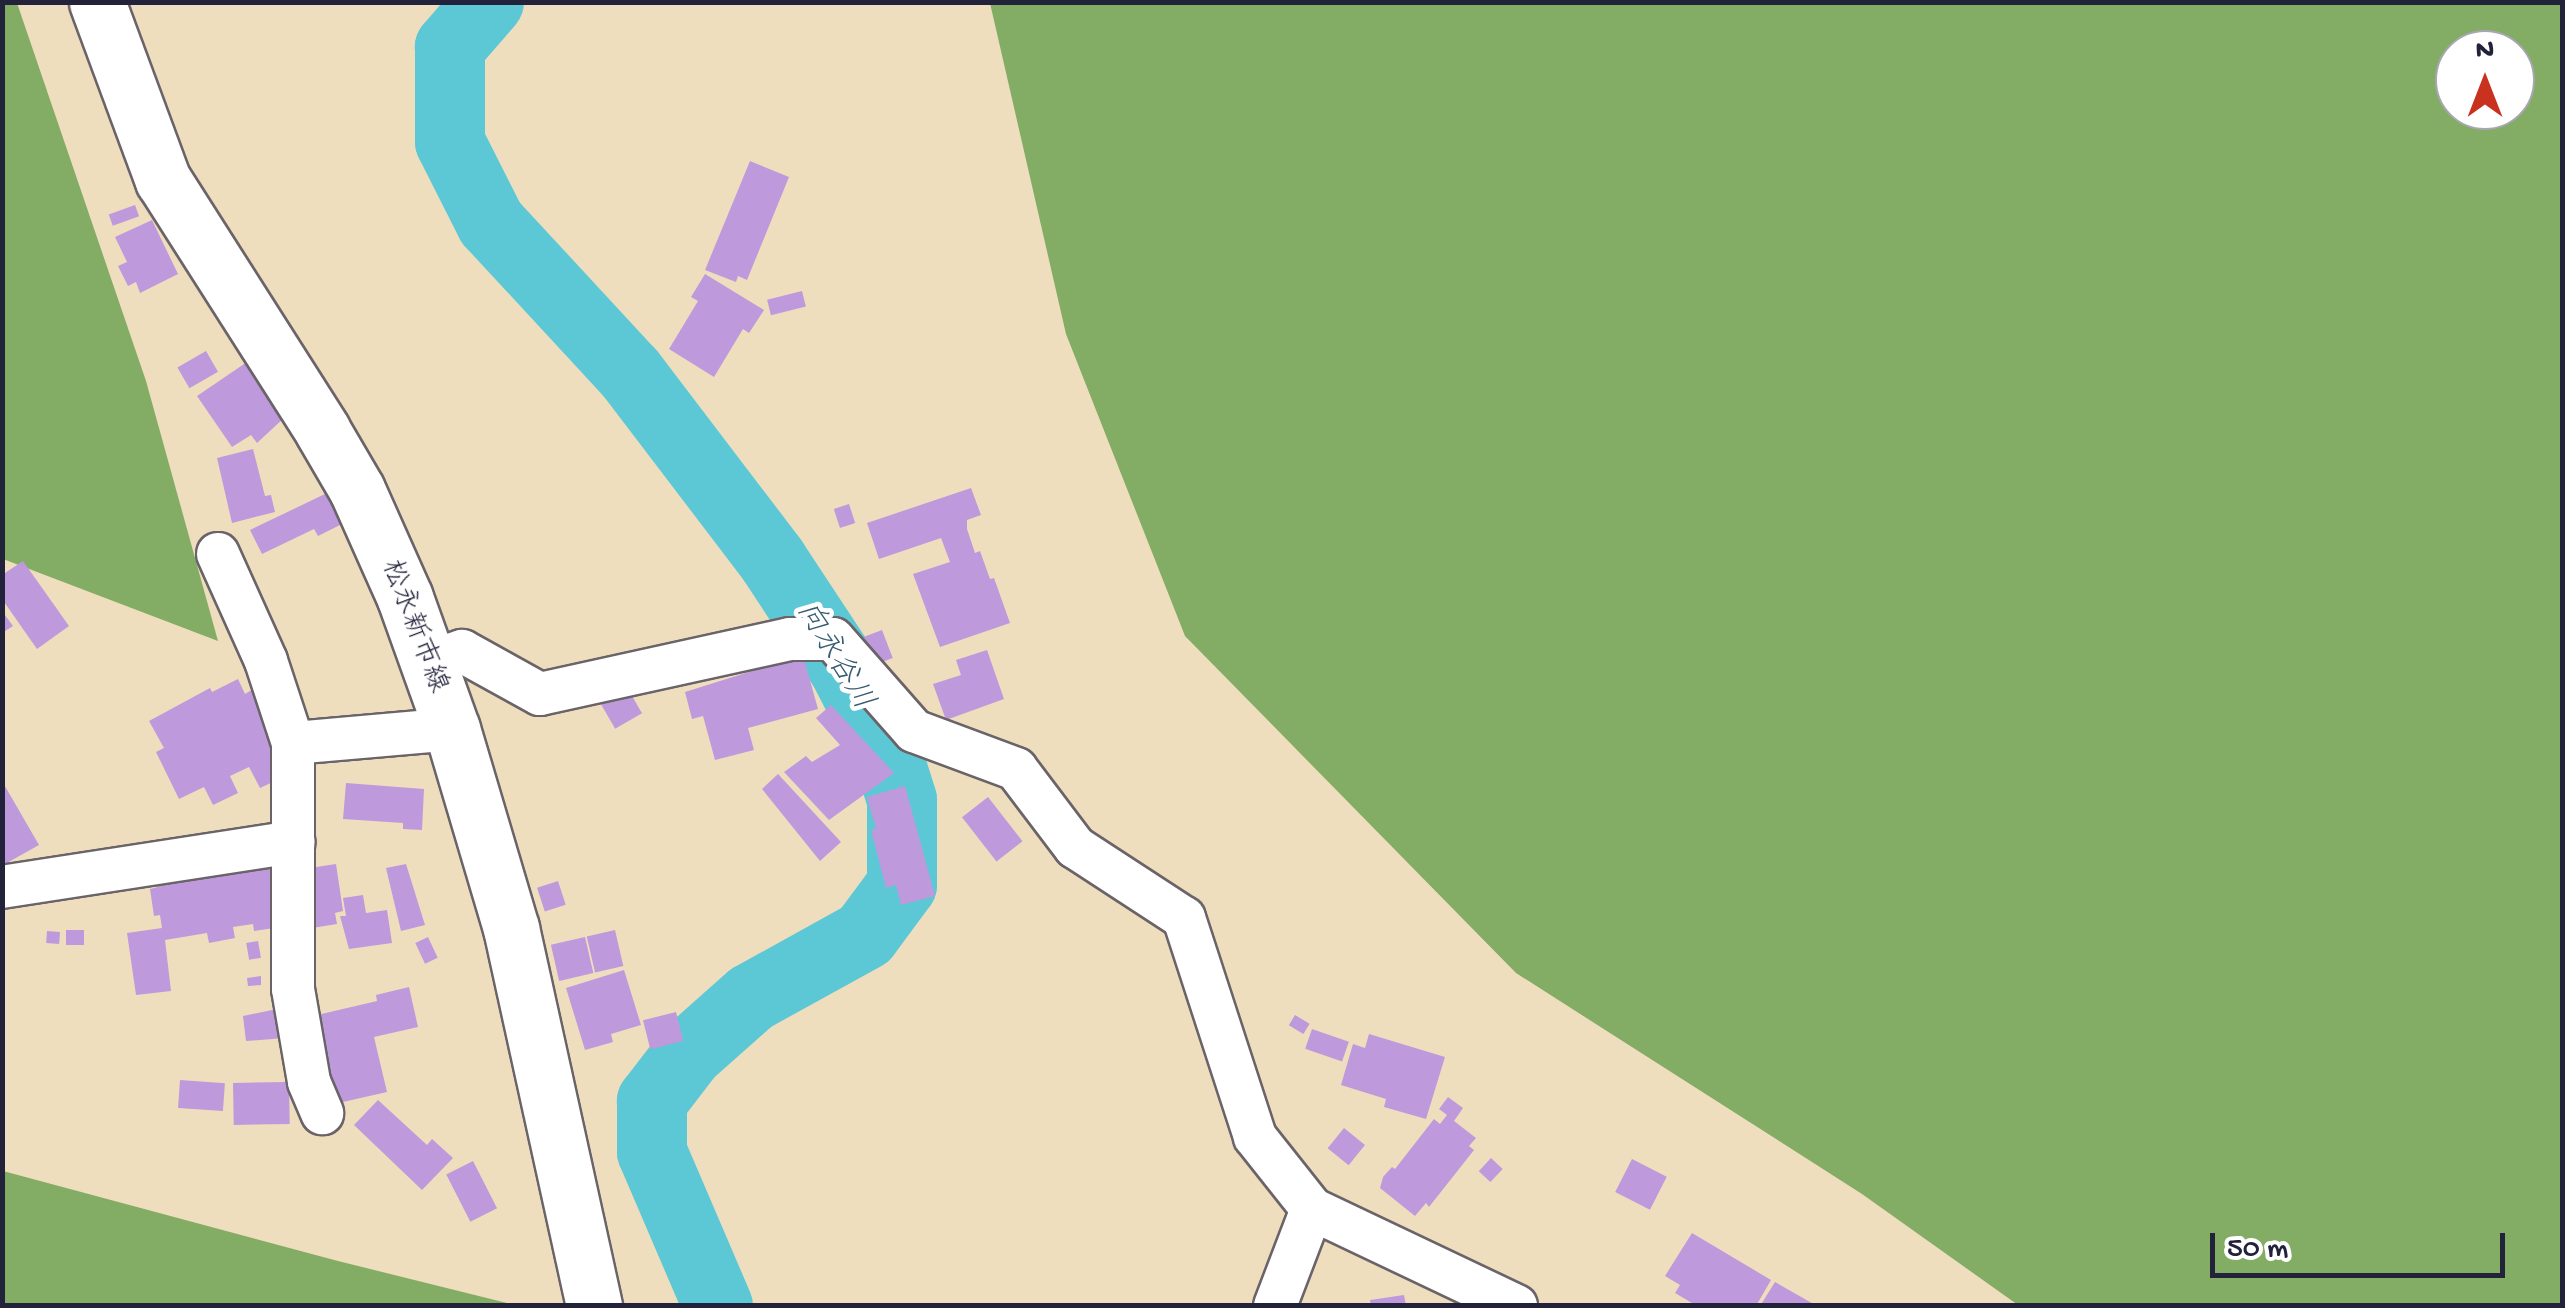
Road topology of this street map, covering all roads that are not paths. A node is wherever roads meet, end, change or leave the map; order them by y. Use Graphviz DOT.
graph roads {
  1 [pos="97,2"];
  2 [pos="218,554"];
  3 [pos="428,662"];
  4 [pos="452,729"];
  5 [pos="293,743"];
  6 [pos="294,842"];
  7 [pos="2,887"];
  8 [pos="322,1113"];
  9 [pos="1312,1209"];
  10 [pos="594,1306"];
  11 [pos="1275,1306"];
  12 [pos="1516,1306"];
  1 -- 3 [label="main road, 松永新市線"];
  2 -- 5 [label="street"];
  3 -- 4 [label="main road, 松永新市線"];
  3 -- 9 [label="street"];
  4 -- 5 [label="street"];
  4 -- 10 [label="main road, 松永新市線"];
  5 -- 6 [label="street"];
  6 -- 7 [label="street"];
  6 -- 8 [label="street"];
  9 -- 11 [label="street"];
  9 -- 12 [label="street"];
}
